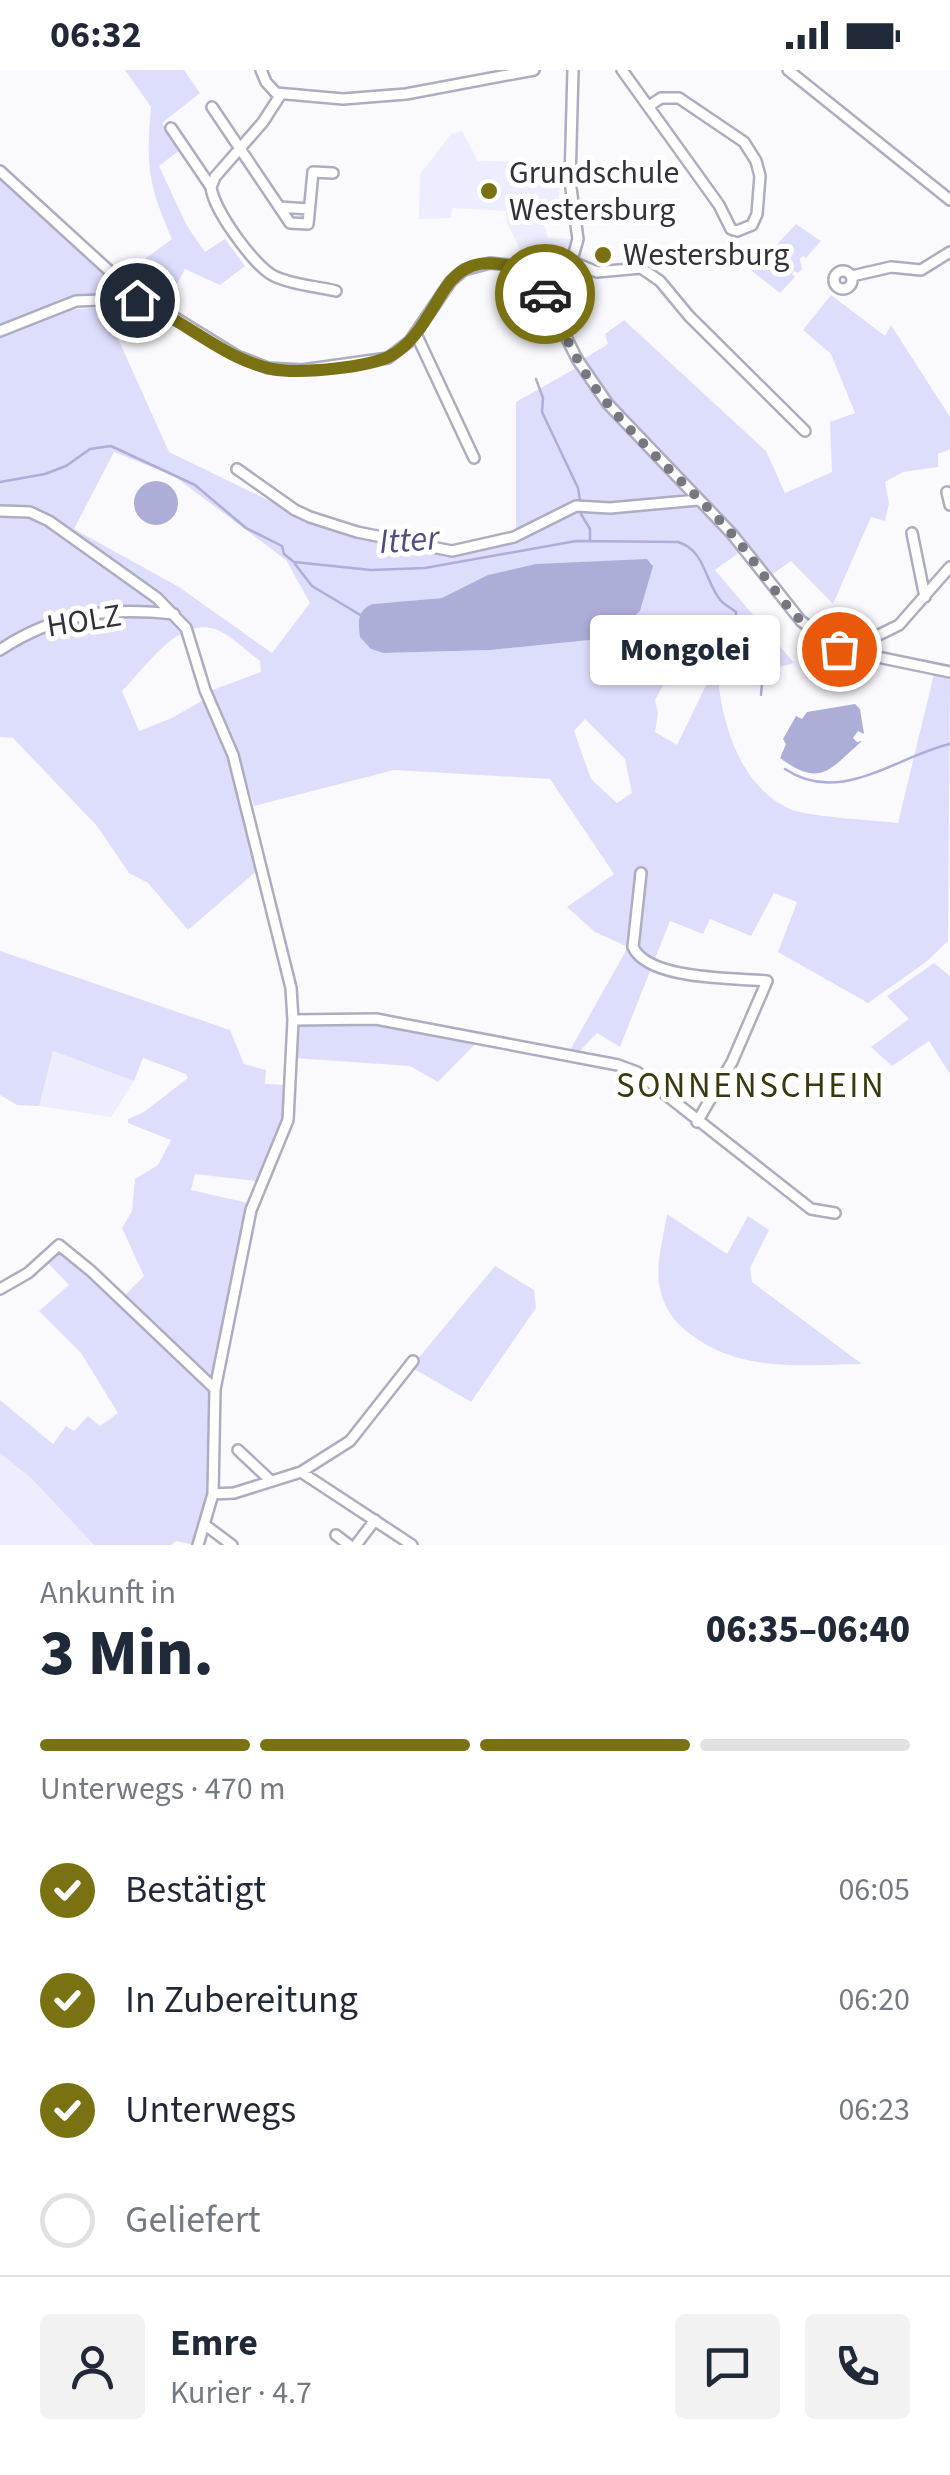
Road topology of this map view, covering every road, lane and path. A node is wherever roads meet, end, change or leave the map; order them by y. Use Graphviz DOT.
graph roads {
  1 [pos="261,70"];
  2 [pos="534,70"];
  3 [pos="574,70"];
  4 [pos="622,70"];
  5 [pos="788,70"];
  6 [pos="281,94"];
  7 [pos="649,106"];
  8 [pos="212,108"];
  9 [pos="171,128"];
  10 [pos="240,149"];
  11 [pos="0,171"];
  12 [pos="333,172"];
  13 [pos="211,187"];
  14 [pos="950,200"];
  15 [pos="279,207"];
  16 [pos="309,209"];
  17 [pos="568,260"];
  18 [pos="946,260"];
  19 [pos="532,270"];
  20 [pos="852,276"];
  21 [pos="336,291"];
  22 [pos="137,300"];
  23 [pos="0,331"];
  24 [pos="416,334"];
  25 [pos="806,431"];
  26 [pos="474,458"];
  27 [pos="238,469"];
  28 [pos="948,492"];
  29 [pos="698,500"];
  30 [pos="950,504"];
  31 [pos="0,510"];
  32 [pos="912,533"];
  33 [pos="950,568"];
  34 [pos="925,597"];
  35 [pos="174,614"];
  36 [pos="0,650"];
  37 [pos="845,651"];
  38 [pos="950,672"];
  39 [pos="641,873"];
  40 [pos="293,1020"];
  41 [pos="697,1122"];
  42 [pos="836,1214"];
  43 [pos="0,1289"];
  44 [pos="413,1361"];
  45 [pos="216,1390"];
  46 [pos="238,1450"];
  47 [pos="301,1472"];
  48 [pos="270,1480"];
  49 [pos="213,1494"];
  50 [pos="375,1520"];
  51 [pos="205,1525"];
  52 [pos="336,1535"];
  53 [pos="198,1545"];
  54 [pos="232,1545"];
  55 [pos="352,1545"];
  56 [pos="412,1545"];
  1 -- 6 [label="street"];
  2 -- 6 [label="street"];
  3 -- 17 [label="street"];
  4 -- 7 [label="street"];
  5 -- 14 [label="street"];
  6 -- 10 [label="street"];
  7 -- 7 [label="street"];
  8 -- 10 [label="street"];
  9 -- 13 [label="street"];
  10 -- 13 [label="street"];
  10 -- 15 [label="street"];
  11 -- 22 [label="street"];
  12 -- 16 [label="street"];
  13 -- 21 [label="street"];
  15 -- 16 [label="street"];
  15 -- 16 [label="street"];
  17 -- 19 [label="street"];
  17 -- 25 [label="street"];
  18 -- 20 [label="street"];
  19 -- 24 [label="street"];
  19 -- 29 [label="street"];
  22 -- 23 [label="street"];
  22 -- 24 [label="street"];
  24 -- 26 [label="street"];
  27 -- 29 [label="street"];
  28 -- 30 [label="street"];
  29 -- 37 [label="street"];
  31 -- 35 [label="street"];
  32 -- 34 [label="street"];
  33 -- 34 [label="street"];
  34 -- 37 [label="street"];
  35 -- 36 [label="street, HOLZ"];
  35 -- 40 [label="street"];
  37 -- 38 [label="street"];
  39 -- 41 [label="street"];
  40 -- 41 [label="street"];
  40 -- 45 [label="street"];
  41 -- 42 [label="street"];
  43 -- 45 [label="street"];
  44 -- 47 [label="street"];
  45 -- 49 [label="street"];
  46 -- 48 [label="street"];
  47 -- 48 [label="street"];
  47 -- 50 [label="street"];
  48 -- 49 [label="street"];
  49 -- 51 [label="street"];
  50 -- 55 [label="street"];
  50 -- 56 [label="street"];
  51 -- 53 [label="street"];
  51 -- 54 [label="street"];
  52 -- 55 [label="street"];
}
